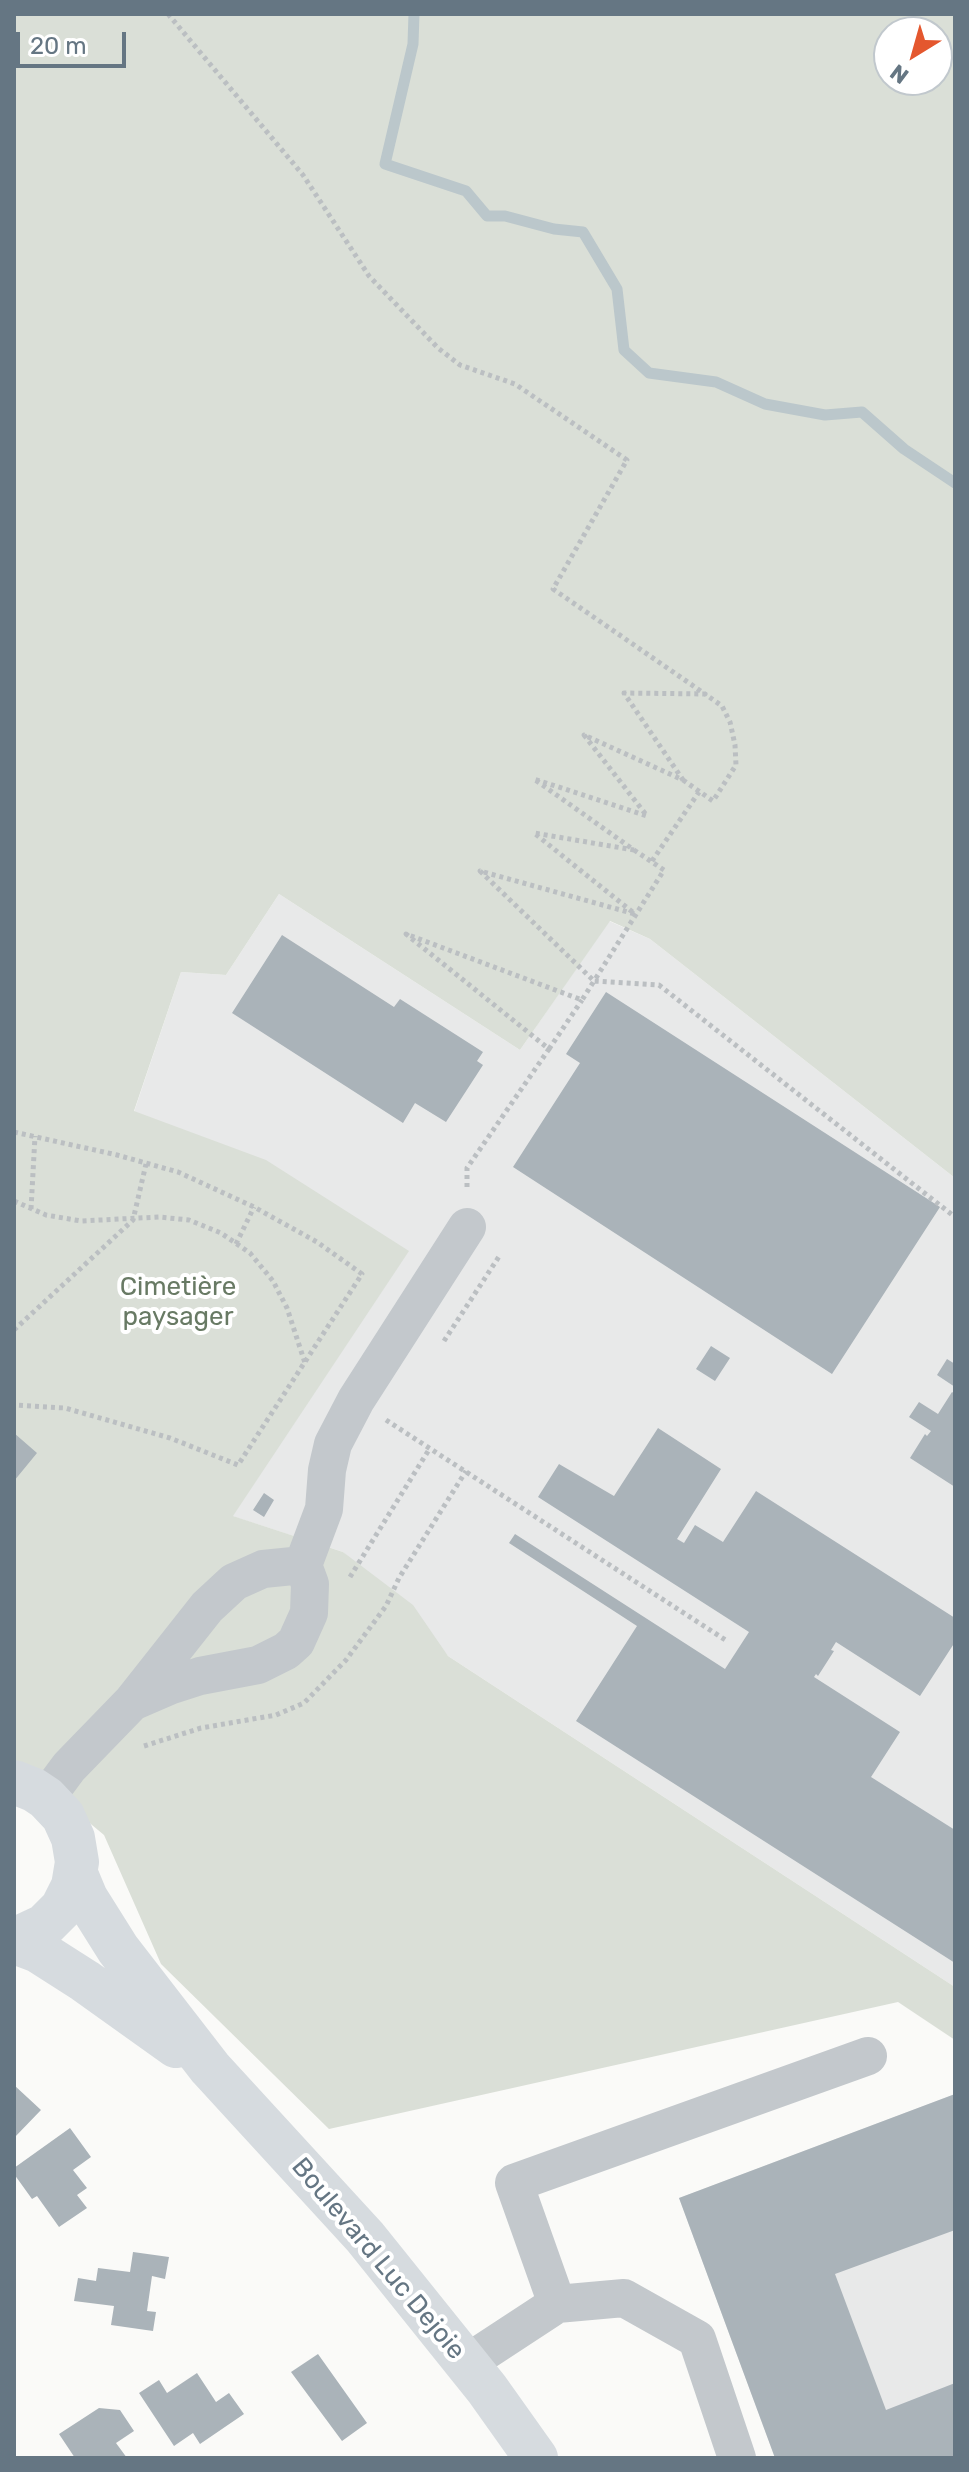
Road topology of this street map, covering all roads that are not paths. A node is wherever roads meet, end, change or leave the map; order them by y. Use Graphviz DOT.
graph roads {
  1 [pos="467,1227"];
  2 [pos="303,1565"];
  3 [pos="132,1702"];
  4 [pos="30,1790"];
  5 [pos="76,1874"];
  6 [pos="14,1941"];
  7 [pos="868,2056"];
  8 [pos="210,2068"];
  9 [pos="557,2304"];
  10 [pos="467,2363"];
  11 [pos="536,2458"];
  12 [pos="737,2458"];
  1 -- 2 [label="lane"];
  2 -- 3 [label="lane"];
  2 -- 3 [label="lane"];
  3 -- 4 [label="lane"];
  4 -- 5 [label="main road"];
  5 -- 6 [label="main road"];
  5 -- 8 [label="main road, Boulevard Luc Dejoie"];
  6 -- 8 [label="main road, Boulevard Luc Dejoie"];
  7 -- 9 [label="lane"];
  8 -- 10 [label="main road, Boulevard Luc Dejoie"];
  9 -- 10 [label="lane"];
  9 -- 12 [label="lane"];
  10 -- 11 [label="main road, Boulevard Luc Dejoie"];
}
